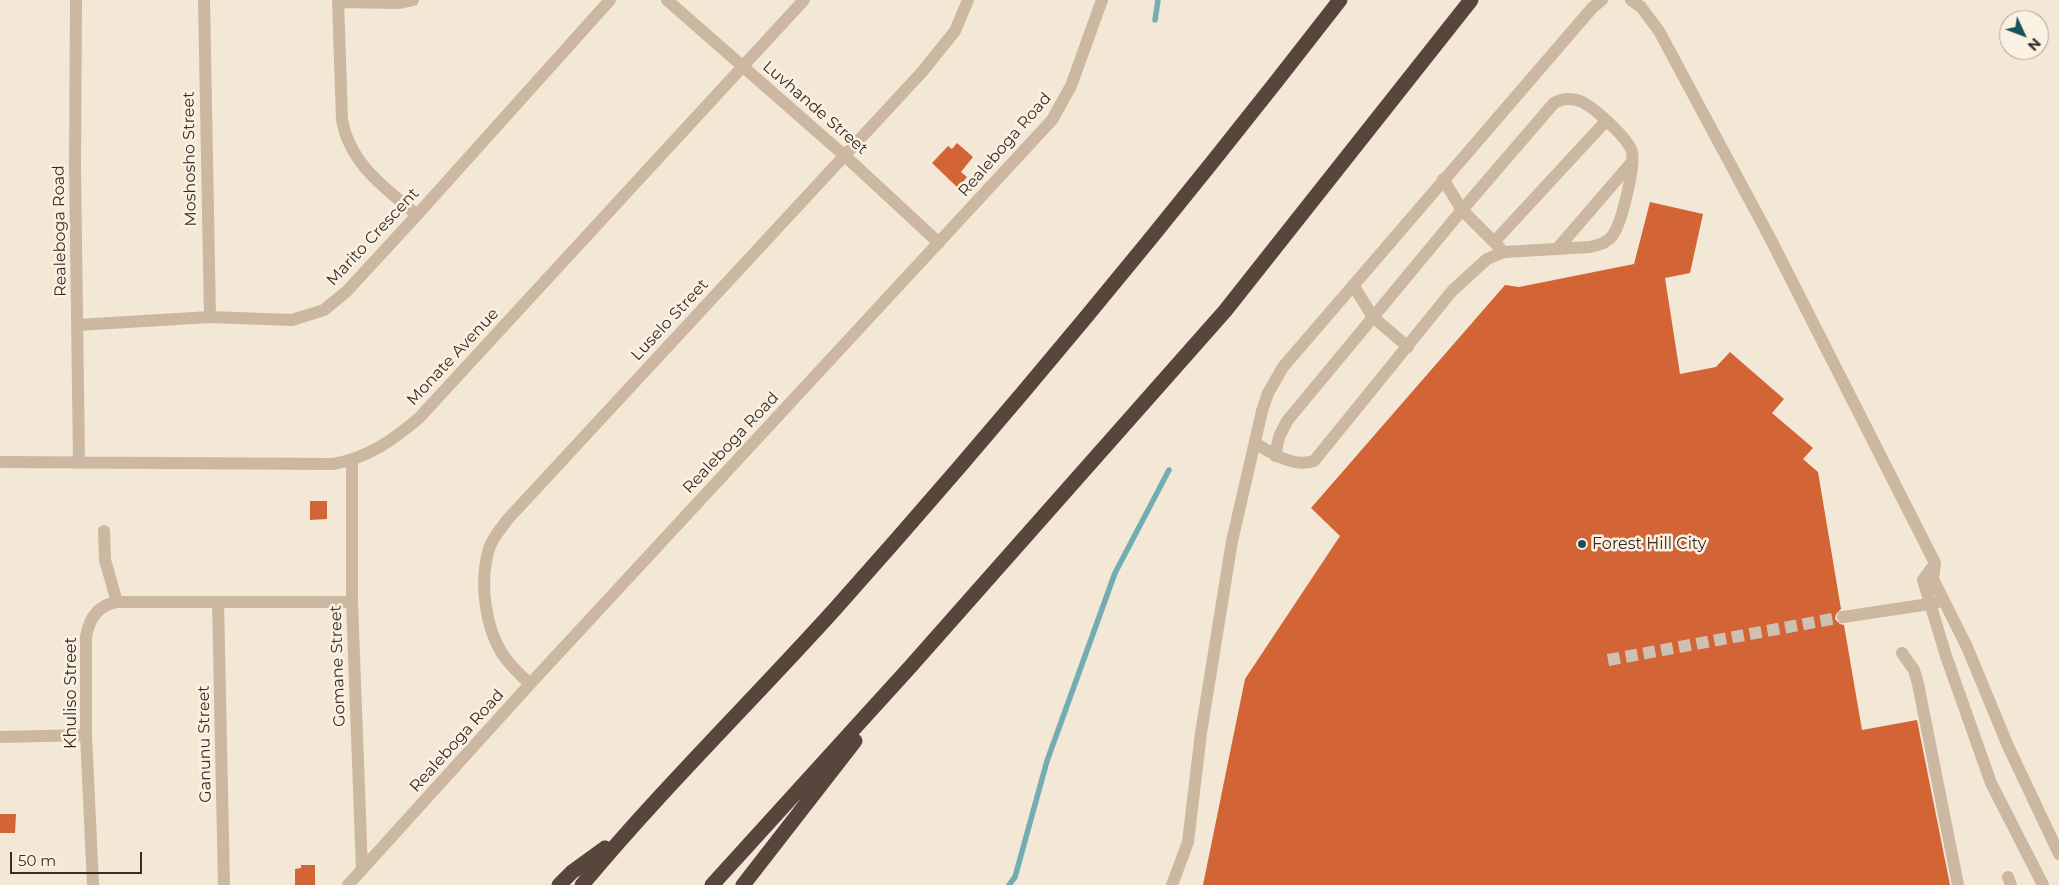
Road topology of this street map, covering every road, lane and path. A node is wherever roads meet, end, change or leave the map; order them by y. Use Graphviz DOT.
graph roads {
  1 [pos="76,0"];
  2 [pos="204,0"];
  3 [pos="413,0"];
  4 [pos="610,0"];
  5 [pos="667,0"];
  6 [pos="804,0"];
  7 [pos="968,0"];
  8 [pos="1102,0"];
  9 [pos="1340,0"];
  10 [pos="1470,0"];
  11 [pos="1602,0"];
  12 [pos="1631,0"];
  13 [pos="338,1"];
  14 [pos="742,66"];
  15 [pos="1606,121"];
  16 [pos="845,156"];
  17 [pos="1632,162"];
  18 [pos="1443,179"];
  19 [pos="1462,210"];
  20 [pos="417,215"];
  21 [pos="1494,242"];
  22 [pos="939,243"];
  23 [pos="1557,249"];
  24 [pos="1504,252"];
  25 [pos="1353,285"];
  26 [pos="1373,317"];
  27 [pos="210,318"];
  28 [pos="78,325"];
  29 [pos="1408,347"];
  30 [pos="1255,443"];
  31 [pos="1275,456"];
  32 [pos="352,460"];
  33 [pos="0,462"];
  34 [pos="79,462"];
  35 [pos="104,531"];
  36 [pos="1935,563"];
  37 [pos="117,602"];
  38 [pos="218,602"];
  39 [pos="352,602"];
  40 [pos="1946,602"];
  41 [pos="1928,604"];
  42 [pos="1843,617"];
  43 [pos="1902,653"];
  44 [pos="911,666"];
  45 [pos="530,684"];
  46 [pos="86,735"];
  47 [pos="0,737"];
  48 [pos="626,832"];
  49 [pos="2059,854"];
  50 [pos="362,870"];
  51 [pos="1177,883"];
  52 [pos="93,885"];
  53 [pos="224,885"];
  54 [pos="348,885"];
  55 [pos="559,885"];
  56 [pos="582,885"];
  57 [pos="712,885"];
  58 [pos="743,885"];
  59 [pos="1958,885"];
  60 [pos="2043,885"];
  1 -- 28 [label="street, Realeboga Road"];
  2 -- 27 [label="street, Moshosho Street"];
  3 -- 13 [label="street"];
  4 -- 20 [label="street, Marito Crescent"];
  5 -- 14 [label="street, Luvhande Street"];
  6 -- 14 [label="street, Monate Avenue"];
  7 -- 16 [label="street, Luselo Street"];
  8 -- 22 [label="street, Realeboga Road"];
  9 -- 48 [label="highway"];
  10 -- 44 [label="highway"];
  11 -- 18 [label="street"];
  12 -- 36 [label="street"];
  13 -- 20 [label="street"];
  14 -- 16 [label="street, Luvhande Street"];
  14 -- 32 [label="street, Monate Avenue"];
  15 -- 17 [label="street"];
  15 -- 19 [label="street"];
  15 -- 21 [label="street"];
  16 -- 22 [label="street, Luvhande Street"];
  16 -- 45 [label="street, Luselo Street"];
  17 -- 23 [label="street"];
  17 -- 23 [label="street"];
  18 -- 19 [label="street"];
  18 -- 25 [label="street"];
  19 -- 21 [label="street"];
  19 -- 26 [label="street"];
  20 -- 27 [label="street, Marito Crescent"];
  21 -- 24 [label="street"];
  22 -- 45 [label="street, Realeboga Road"];
  23 -- 24 [label="street"];
  24 -- 29 [label="street"];
  25 -- 26 [label="street"];
  25 -- 30 [label="street"];
  26 -- 29 [label="street"];
  26 -- 31 [label="street"];
  27 -- 28 [label="street, Marito Crescent"];
  28 -- 34 [label="street, Realeboga Road"];
  29 -- 31 [label="street"];
  30 -- 31 [label="street"];
  30 -- 51 [label="street"];
  32 -- 34 [label="street, Monate Avenue"];
  32 -- 39 [label="street, Gomane Street"];
  33 -- 34 [label="street, Monate Avenue"];
  35 -- 37 [label="street"];
  36 -- 40 [label="street"];
  36 -- 41 [label="street"];
  37 -- 38 [label="street"];
  37 -- 46 [label="street, Khuliso Street"];
  38 -- 39 [label="street"];
  38 -- 53 [label="street, Ganunu Street"];
  39 -- 50 [label="street, Gomane Street"];
  40 -- 41 [label="street"];
  40 -- 49 [label="street"];
  41 -- 42 [label="street"];
  41 -- 60 [label="street"];
  43 -- 59 [label="street"];
  44 -- 57 [label="highway"];
  44 -- 58 [label="highway"];
  45 -- 50 [label="street, Realeboga Road"];
  46 -- 47 [label="street"];
  46 -- 52 [label="street, Khuliso Street"];
  48 -- 55 [label="highway"];
  48 -- 56 [label="highway"];
  50 -- 54 [label="street, Realeboga Road"];
}
